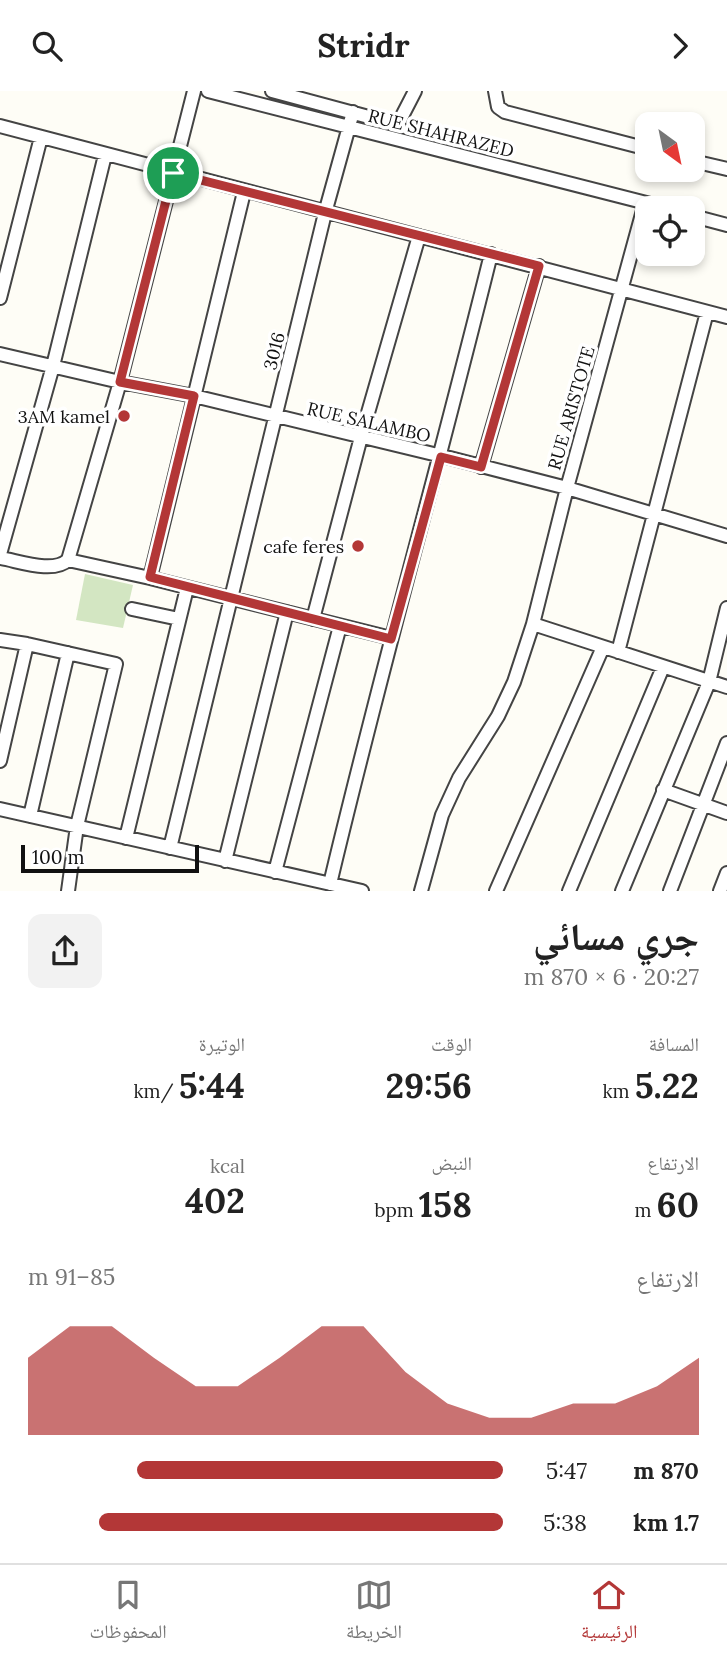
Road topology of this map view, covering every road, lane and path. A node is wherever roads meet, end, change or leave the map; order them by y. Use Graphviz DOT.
graph roads {
  1 [pos="194,91"];
  2 [pos="208,91"];
  3 [pos="272,91"];
  4 [pos="415,91"];
  5 [pos="495,91"];
  6 [pos="353,112"];
  7 [pos="0,126"];
  8 [pos="349,127"];
  9 [pos="41,137"];
  10 [pos="635,146"];
  11 [pos="105,155"];
  12 [pos="705,164"];
  13 [pos="727,169"];
  14 [pos="173,173"];
  15 [pos="244,192"];
  16 [pos="635,199"];
  17 [pos="326,212"];
  18 [pos="705,219"];
  19 [pos="727,225"];
  20 [pos="419,236"];
  21 [pos="635,242"];
  22 [pos="491,254"];
  23 [pos="539,266"];
  24 [pos="623,290"];
  25 [pos="0,297"];
  26 [pos="707,312"];
  27 [pos="727,317"];
  28 [pos="0,353"];
  29 [pos="53,366"];
  30 [pos="120,382"];
  31 [pos="194,396"];
  32 [pos="275,417"];
  33 [pos="361,437"];
  34 [pos="441,457"];
  35 [pos="481,467"];
  36 [pos="567,488"];
  37 [pos="654,514"];
  38 [pos="727,536"];
  39 [pos="0,556"];
  40 [pos="68,560"];
  41 [pos="150,577"];
  42 [pos="187,588"];
  43 [pos="232,599"];
  44 [pos="727,608"];
  45 [pos="132,609"];
  46 [pos="287,612"];
  47 [pos="179,619"];
  48 [pos="313,619"];
  49 [pos="533,624"];
  50 [pos="340,626"];
  51 [pos="391,639"];
  52 [pos="0,640"];
  53 [pos="27,644"];
  54 [pos="603,647"];
  55 [pos="618,652"];
  56 [pos="68,653"];
  57 [pos="663,667"];
  58 [pos="709,682"];
  59 [pos="727,687"];
  60 [pos="727,743"];
  61 [pos="0,761"];
  62 [pos="663,790"];
  63 [pos="704,804"];
  64 [pos="0,809"];
  65 [pos="727,813"];
  66 [pos="30,816"];
  67 [pos="78,826"];
  68 [pos="126,838"];
  69 [pos="170,848"];
  70 [pos="225,861"];
  71 [pos="275,872"];
  72 [pos="727,873"];
  73 [pos="330,884"];
  74 [pos="68,891"];
  75 [pos="362,891"];
  76 [pos="421,891"];
  77 [pos="496,891"];
  78 [pos="569,891"];
  79 [pos="622,891"];
  80 [pos="670,891"];
  81 [pos="720,891"];
  1 -- 14 [label="street"];
  2 -- 8 [label="street, RUE SHAHRAZED"];
  3 -- 6 [label="street"];
  4 -- 6 [label="street"];
  5 -- 10 [label="street"];
  6 -- 8 [label="street, 3016"];
  7 -- 9 [label="street"];
  8 -- 16 [label="street, RUE SHAHRAZED"];
  8 -- 17 [label="street, 3016"];
  9 -- 11 [label="street"];
  9 -- 25 [label="street"];
  11 -- 14 [label="street"];
  11 -- 29 [label="street"];
  12 -- 13 [label="street"];
  14 -- 15 [label="street"];
  14 -- 30 [label="street"];
  15 -- 17 [label="street"];
  15 -- 31 [label="street"];
  17 -- 20 [label="street"];
  17 -- 32 [label="street, 3016"];
  18 -- 19 [label="street"];
  20 -- 22 [label="street"];
  20 -- 33 [label="street"];
  21 -- 24 [label="street, RUE ARISTOTE"];
  22 -- 23 [label="street"];
  22 -- 34 [label="street"];
  23 -- 24 [label="street"];
  23 -- 35 [label="street"];
  24 -- 26 [label="street"];
  24 -- 36 [label="street, RUE ARISTOTE"];
  26 -- 27 [label="street"];
  26 -- 37 [label="street"];
  28 -- 29 [label="street, RUE SALAMBO"];
  29 -- 30 [label="street, RUE SALAMBO"];
  29 -- 39 [label="street"];
  30 -- 31 [label="street, RUE SALAMBO"];
  30 -- 40 [label="street"];
  31 -- 32 [label="street, RUE SALAMBO"];
  31 -- 41 [label="street"];
  32 -- 33 [label="street, RUE SALAMBO"];
  32 -- 43 [label="street, 3016"];
  33 -- 34 [label="street, RUE SALAMBO"];
  33 -- 48 [label="street"];
  34 -- 35 [label="street, RUE SALAMBO"];
  34 -- 51 [label="street"];
  35 -- 36 [label="street, RUE SALAMBO"];
  36 -- 37 [label="street, RUE SALAMBO"];
  36 -- 49 [label="street, RUE ARISTOTE"];
  37 -- 38 [label="street, RUE SALAMBO"];
  37 -- 55 [label="street"];
  39 -- 40 [label="street"];
  40 -- 41 [label="street"];
  41 -- 42 [label="street"];
  42 -- 43 [label="street"];
  42 -- 47 [label="street"];
  43 -- 46 [label="street"];
  43 -- 69 [label="street, 3016"];
  44 -- 58 [label="street"];
  45 -- 47 [label="street"];
  46 -- 48 [label="street"];
  46 -- 70 [label="street"];
  47 -- 68 [label="street"];
  48 -- 50 [label="street"];
  49 -- 54 [label="street"];
  49 -- 76 [label="street, RUE ARISTOTE"];
  50 -- 51 [label="street"];
  50 -- 71 [label="street"];
  51 -- 73 [label="street"];
  52 -- 53 [label="street"];
  53 -- 56 [label="street"];
  53 -- 61 [label="street"];
  54 -- 55 [label="street"];
  54 -- 77 [label="street"];
  55 -- 57 [label="street"];
  56 -- 66 [label="street"];
  56 -- 67 [label="street"];
  57 -- 58 [label="street"];
  57 -- 78 [label="street"];
  58 -- 59 [label="street"];
  58 -- 62 [label="street"];
  60 -- 63 [label="street"];
  62 -- 63 [label="street"];
  62 -- 79 [label="street"];
  63 -- 65 [label="street"];
  63 -- 80 [label="street"];
  64 -- 66 [label="street"];
  66 -- 67 [label="street"];
  67 -- 68 [label="street"];
  67 -- 74 [label="street"];
  68 -- 69 [label="street"];
  69 -- 70 [label="street"];
  70 -- 71 [label="street"];
  71 -- 73 [label="street"];
  72 -- 81 [label="street"];
  73 -- 75 [label="street"];
}
